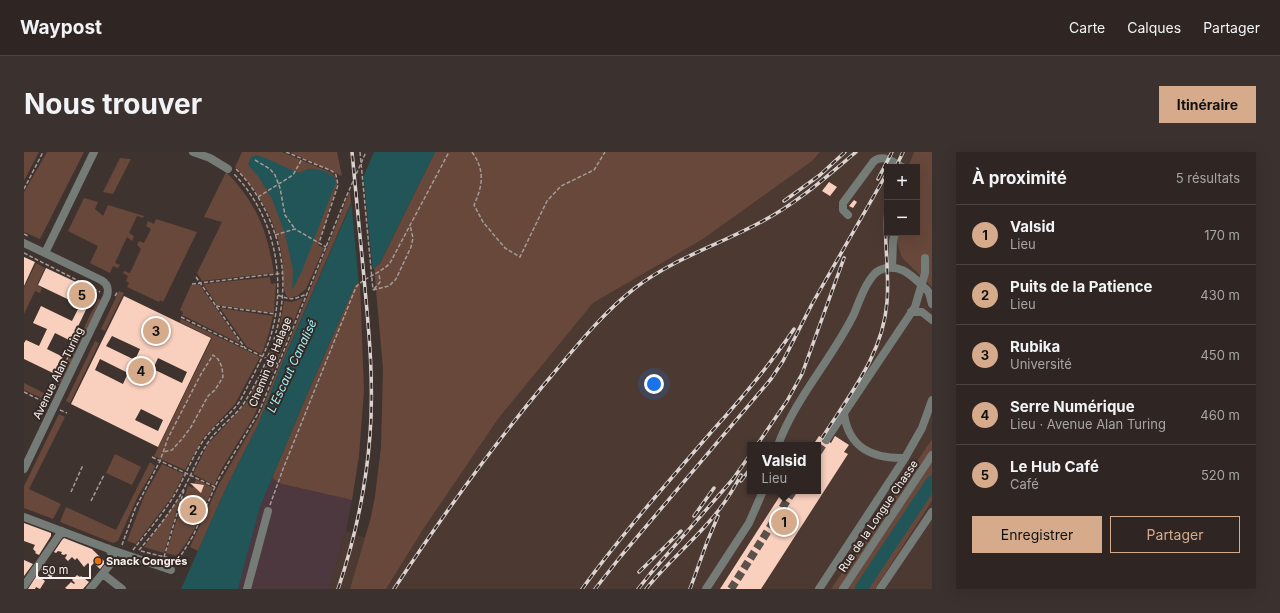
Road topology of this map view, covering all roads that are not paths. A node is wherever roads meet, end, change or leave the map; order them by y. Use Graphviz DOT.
graph roads {
  1 [pos="94,152"];
  2 [pos="193,152"];
  3 [pos="896,164"];
  4 [pos="232,169"];
  5 [pos="848,215"];
  6 [pos="894,236"];
  7 [pos="27,240"];
  8 [pos="45,253"];
  9 [pos="925,258"];
  10 [pos="892,268"];
  11 [pos="921,284"];
  12 [pos="932,304"];
  13 [pos="911,312"];
  14 [pos="932,320"];
  15 [pos="932,400"];
  16 [pos="844,414"];
  17 [pos="826,440"];
  18 [pos="779,442"];
  19 [pos="932,455"];
  20 [pos="905,458"];
  21 [pos="24,469"];
  22 [pos="762,494"];
  23 [pos="268,511"];
  24 [pos="932,512"];
  25 [pos="24,516"];
  26 [pos="62,531"];
  27 [pos="109,548"];
  28 [pos="171,570"];
  29 [pos="103,574"];
  30 [pos="24,586"];
  31 [pos="90,589"];
  32 [pos="122,589"];
  33 [pos="247,589"];
  34 [pos="706,589"];
  35 [pos="819,589"];
  36 [pos="843,589"];
  37 [pos="880,589"];
  1 -- 8 [label="street"];
  2 -- 4 [label="street"];
  3 -- 5 [label="street"];
  6 -- 10 [label="street"];
  7 -- 8 [label="street"];
  8 -- 21 [label="street, Avenue Alan Turing"];
  9 -- 11 [label="street"];
  10 -- 11 [label="street"];
  10 -- 18 [label="street"];
  11 -- 12 [label="street"];
  11 -- 13 [label="street"];
  13 -- 14 [label="street"];
  13 -- 16 [label="street"];
  15 -- 20 [label="street"];
  16 -- 17 [label="street"];
  16 -- 20 [label="street"];
  19 -- 36 [label="street, Rue de la Longue Chasse"];
  20 -- 35 [label="street"];
  22 -- 34 [label="street"];
  23 -- 33 [label="street"];
  24 -- 37 [label="street"];
  25 -- 26 [label="street"];
  26 -- 27 [label="street"];
  26 -- 30 [label="street"];
  27 -- 28 [label="street"];
  27 -- 29 [label="street"];
  29 -- 31 [label="street"];
  29 -- 32 [label="street"];
}
